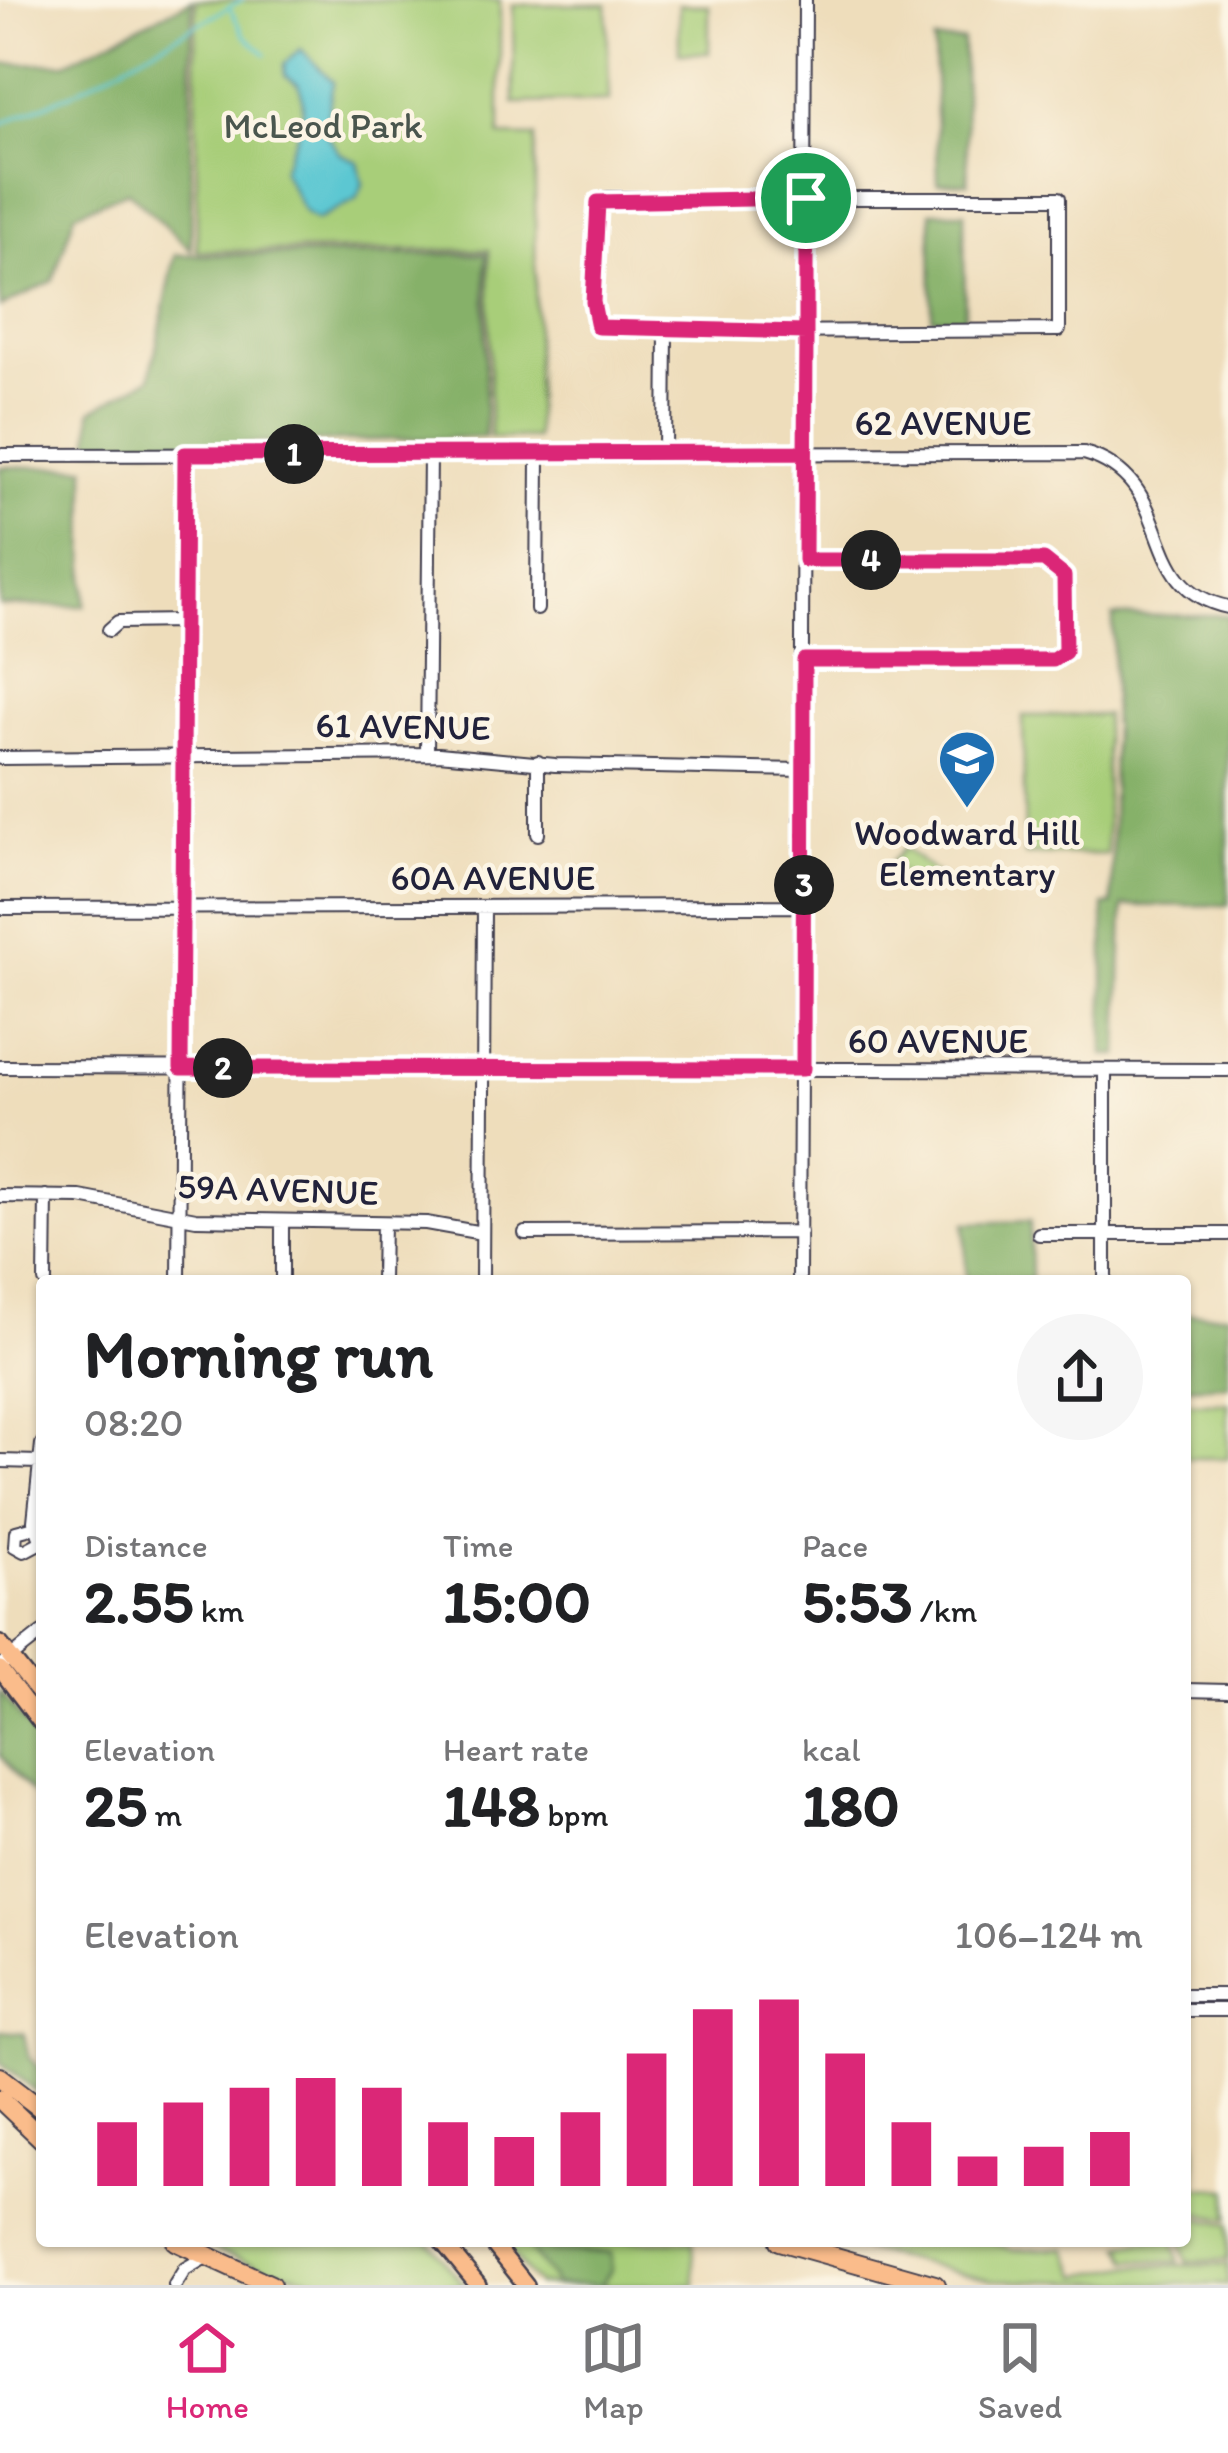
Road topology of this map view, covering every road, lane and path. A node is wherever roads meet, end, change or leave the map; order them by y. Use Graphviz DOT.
graph roads {
  1 [pos="806,0"];
  2 [pos="806,198"];
  3 [pos="666,330"];
  4 [pos="806,332"];
  5 [pos="664,452"];
  6 [pos="805,452"];
  7 [pos="185,454"];
  8 [pos="430,454"];
  9 [pos="538,454"];
  10 [pos="0,455"];
  11 [pos="805,560"];
  12 [pos="1228,607"];
  13 [pos="537,609"];
  14 [pos="184,621"];
  15 [pos="109,630"];
  16 [pos="804,660"];
  17 [pos="427,754"];
  18 [pos="182,757"];
  19 [pos="0,758"];
  20 [pos="538,762"];
  21 [pos="804,770"];
  22 [pos="538,834"];
  23 [pos="484,907"];
  24 [pos="804,907"];
  25 [pos="0,908"];
  26 [pos="182,908"];
  27 [pos="0,1067"];
  28 [pos="181,1068"];
  29 [pos="484,1069"];
  30 [pos="803,1069"];
  31 [pos="1105,1070"];
  32 [pos="1228,1070"];
  33 [pos="0,1196"];
  34 [pos="46,1196"];
  35 [pos="179,1218"];
  36 [pos="282,1222"];
  37 [pos="383,1223"];
  38 [pos="800,1232"];
  39 [pos="482,1233"];
  40 [pos="525,1233"];
  41 [pos="1039,1234"];
  42 [pos="1105,1234"];
  43 [pos="1228,1234"];
  44 [pos="45,1275"];
  45 [pos="179,1275"];
  46 [pos="282,1275"];
  47 [pos="382,1275"];
  48 [pos="482,1275"];
  49 [pos="800,1275"];
  50 [pos="1105,1275"];
  51 [pos="0,1461"];
  52 [pos="36,1462"];
  53 [pos="36,1514"];
  54 [pos="35,1527"];
  55 [pos="36,1546"];
  56 [pos="36,1637"];
  57 [pos="3,1659"];
  58 [pos="1191,1690"];
  59 [pos="36,1691"];
  60 [pos="1228,1691"];
  61 [pos="36,1714"];
  62 [pos="1191,1995"];
  63 [pos="1228,1995"];
  64 [pos="1191,2010"];
  65 [pos="1228,2010"];
  66 [pos="0,2077"];
  67 [pos="0,2099"];
  68 [pos="36,2104"];
  69 [pos="36,2133"];
  70 [pos="185,2247"];
  71 [pos="447,2247"];
  72 [pos="496,2247"];
  73 [pos="800,2247"];
  74 [pos="204,2258"];
  75 [pos="175,2285"];
  76 [pos="271,2285"];
  77 [pos="478,2285"];
  78 [pos="526,2285"];
  79 [pos="935,2285"];
  1 -- 2 [label="street"];
  2 -- 3 [label="street"];
  2 -- 4 [label="street"];
  2 -- 4 [label="street"];
  3 -- 4 [label="street"];
  3 -- 5 [label="street"];
  4 -- 6 [label="street"];
  5 -- 6 [label="street, 62 AVENUE"];
  5 -- 9 [label="street, 62 AVENUE"];
  6 -- 11 [label="street"];
  6 -- 12 [label="street, 62 AVENUE"];
  7 -- 8 [label="street, 62 AVENUE"];
  7 -- 10 [label="street, 62 AVENUE"];
  7 -- 14 [label="street"];
  8 -- 9 [label="street, 62 AVENUE"];
  8 -- 17 [label="street"];
  9 -- 13 [label="street"];
  11 -- 16 [label="street"];
  11 -- 16 [label="street"];
  14 -- 15 [label="street"];
  14 -- 18 [label="street"];
  16 -- 21 [label="street"];
  17 -- 18 [label="street, 61 AVENUE"];
  17 -- 20 [label="street, 61 AVENUE"];
  18 -- 19 [label="street, 61 AVENUE"];
  18 -- 26 [label="street"];
  20 -- 21 [label="street, 61 AVENUE"];
  20 -- 22 [label="street"];
  21 -- 24 [label="street"];
  23 -- 24 [label="street, 60A AVENUE"];
  23 -- 26 [label="street, 60A AVENUE"];
  23 -- 29 [label="street"];
  24 -- 30 [label="street"];
  25 -- 26 [label="street, 60A AVENUE"];
  26 -- 28 [label="street"];
  27 -- 28 [label="street, 60 AVENUE"];
  28 -- 29 [label="street, 60 AVENUE"];
  28 -- 35 [label="street"];
  29 -- 30 [label="street, 60 AVENUE"];
  29 -- 39 [label="street"];
  30 -- 31 [label="street, 60 AVENUE"];
  30 -- 38 [label="street"];
  31 -- 32 [label="street, 60 AVENUE"];
  31 -- 42 [label="street"];
  33 -- 34 [label="street, 59A AVENUE"];
  34 -- 35 [label="street, 59A AVENUE"];
  34 -- 44 [label="street"];
  35 -- 36 [label="street, 59A AVENUE"];
  35 -- 45 [label="street"];
  36 -- 37 [label="street, 59A AVENUE"];
  36 -- 46 [label="street"];
  37 -- 39 [label="street, 59A AVENUE"];
  37 -- 47 [label="street"];
  38 -- 40 [label="street"];
  38 -- 49 [label="street"];
  39 -- 48 [label="street"];
  41 -- 42 [label="street"];
  42 -- 43 [label="street"];
  42 -- 50 [label="street"];
  51 -- 52 [label="street"];
  53 -- 54 [label="street"];
  54 -- 55 [label="street"];
  56 -- 57 [label="street"];
  57 -- 59 [label="main road"];
  57 -- 61 [label="main road"];
  58 -- 60 [label="street"];
  62 -- 63 [label="street"];
  64 -- 65 [label="street"];
  66 -- 68 [label="highway"];
  67 -- 69 [label="highway"];
  70 -- 74 [label="highway"];
  71 -- 77 [label="main road"];
  72 -- 78 [label="main road"];
  73 -- 79 [label="highway"];
  74 -- 75 [label="street"];
  74 -- 76 [label="highway"];
}
